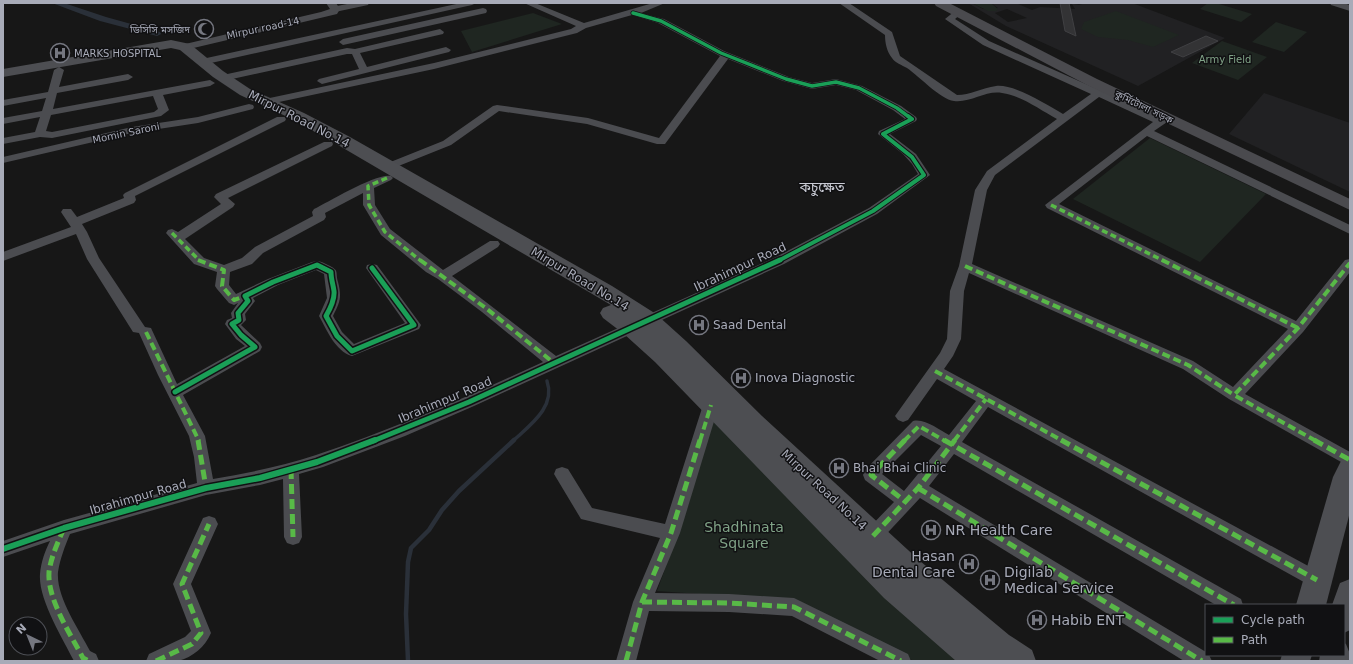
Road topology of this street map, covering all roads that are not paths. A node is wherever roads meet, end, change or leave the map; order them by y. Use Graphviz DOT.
graph roads {
  1 [pos="365,3"];
  2 [pos="473,3"];
  3 [pos="528,3"];
  4 [pos="661,3"];
  5 [pos="843,3"];
  6 [pos="940,3"];
  7 [pos="1334,3"];
  8 [pos="330,6"];
  9 [pos="955,8"];
  10 [pos="1350,8"];
  11 [pos="633,13"];
  12 [pos="583,26"];
  13 [pos="339,32"];
  14 [pos="440,32"];
  15 [pos="178,47"];
  16 [pos="348,48"];
  17 [pos="446,50"];
  18 [pos="726,55"];
  19 [pos="202,62"];
  20 [pos="59,70"];
  21 [pos="364,70"];
  22 [pos="3,73"];
  23 [pos="128,77"];
  24 [pos="3,80"];
  25 [pos="217,80"];
  26 [pos="52,93"];
  27 [pos="157,93"];
  28 [pos="1099,93"];
  29 [pos="266,100"];
  30 [pos="3,103"];
  31 [pos="46,114"];
  32 [pos="281,118"];
  33 [pos="1064,119"];
  34 [pos="1163,119"];
  35 [pos="3,121"];
  36 [pos="1146,131"];
  37 [pos="40,134"];
  38 [pos="3,140"];
  39 [pos="328,144"];
  40 [pos="3,160"];
  41 [pos="381,177"];
  42 [pos="1350,196"];
  43 [pos="1350,205"];
  44 [pos="73,221"];
  45 [pos="1350,230"];
  46 [pos="494,244"];
  47 [pos="3,257"];
  48 [pos="1350,263"];
  49 [pos="965,266"];
  50 [pos="372,268"];
  51 [pos="224,270"];
  52 [pos="443,276"];
  53 [pos="245,296"];
  54 [pos="640,324"];
  55 [pos="1298,328"];
  56 [pos="554,363"];
  57 [pos="935,371"];
  58 [pos="175,392"];
  59 [pos="1234,395"];
  60 [pos="986,399"];
  61 [pos="711,405"];
  62 [pos="903,416"];
  63 [pos="951,444"];
  64 [pos="1350,460"];
  65 [pos="291,469"];
  66 [pos="1350,469"];
  67 [pos="562,474"];
  68 [pos="206,488"];
  69 [pos="918,488"];
  70 [pos="906,502"];
  71 [pos="209,524"];
  72 [pos="64,528"];
  73 [pos="671,533"];
  74 [pos="873,536"];
  75 [pos="293,537"];
  76 [pos="3,549"];
  77 [pos="1314,593"];
  78 [pos="1350,593"];
  79 [pos="642,602"];
  80 [pos="1232,604"];
  81 [pos="1345,614"];
  82 [pos="89,661"];
  83 [pos="156,661"];
  84 [pos="626,661"];
  85 [pos="901,661"];
  86 [pos="979,661"];
  87 [pos="1021,661"];
  88 [pos="1202,661"];
  1 -- 8 [label="street"];
  2 -- 13 [label="street"];
  2 -- 16 [label="street"];
  3 -- 12 [label="street"];
  4 -- 11 [label="street"];
  5 -- 33 [label="street"];
  6 -- 9 [label="main road, কুর্মিটোলা সড়ক"];
  7 -- 10 [label="street"];
  8 -- 15 [label="street, Mirpur road-14"];
  9 -- 28 [label="street"];
  9 -- 34 [label="main road, কুর্মিটোলা সড়ক"];
  9 -- 42 [label="main road, কুর্মিটোলা সড়ক"];
  11 -- 12 [label="street"];
  11 -- 18 [label="street"];
  12 -- 29 [label="street"];
  13 -- 16 [label="street"];
  13 -- 19 [label="street"];
  14 -- 16 [label="street"];
  15 -- 19 [label="main road, Mirpur Road No.14"];
  15 -- 20 [label="main road"];
  15 -- 22 [label="main road, Mirpur road-14"];
  15 -- 25 [label="main road, Mirpur Road No.14"];
  16 -- 21 [label="street"];
  16 -- 25 [label="street"];
  17 -- 21 [label="street"];
  18 -- 41 [label="street"];
  18 -- 54 [label="street, Ibrahimpur Road"];
  19 -- 25 [label="main road, Mirpur Road No.14"];
  20 -- 24 [label="main road"];
  20 -- 26 [label="street"];
  21 -- 29 [label="street"];
  23 -- 26 [label="street"];
  25 -- 27 [label="street"];
  25 -- 29 [label="main road, Mirpur Road No.14"];
  26 -- 30 [label="street"];
  26 -- 31 [label="street"];
  27 -- 31 [label="street"];
  27 -- 37 [label="street"];
  28 -- 33 [label="street"];
  28 -- 34 [label="street"];
  29 -- 32 [label="main road, Mirpur Road No.14"];
  29 -- 40 [label="street, Momin Saroni"];
  29 -- 41 [label="main road, Mirpur Road No.14"];
  31 -- 35 [label="street"];
  31 -- 37 [label="street"];
  32 -- 39 [label="main road, Mirpur Road No.14"];
  32 -- 44 [label="street"];
  33 -- 49 [label="street"];
  34 -- 36 [label="street"];
  34 -- 43 [label="main road, কুর্মিটোলা সড়ক"];
  36 -- 45 [label="street"];
  36 -- 55 [label="street"];
  37 -- 38 [label="street"];
  39 -- 41 [label="main road, Mirpur Road No.14"];
  39 -- 51 [label="street"];
  41 -- 46 [label="main road, Mirpur Road No.14"];
  41 -- 51 [label="street"];
  41 -- 52 [label="street"];
  41 -- 54 [label="main road, Mirpur Road No.14"];
  44 -- 47 [label="street"];
  44 -- 58 [label="street"];
  46 -- 52 [label="street"];
  46 -- 54 [label="main road, Mirpur Road No.14"];
  48 -- 55 [label="street"];
  49 -- 57 [label="street"];
  49 -- 59 [label="street"];
  50 -- 53 [label="street"];
  51 -- 53 [label="street"];
  52 -- 56 [label="street"];
  53 -- 58 [label="street"];
  54 -- 56 [label="street, Ibrahimpur Road"];
  54 -- 61 [label="main road, Mirpur Road No.14"];
  54 -- 74 [label="main road, Mirpur Road No.14"];
  55 -- 59 [label="street"];
  56 -- 65 [label="street, Ibrahimpur Road"];
  57 -- 60 [label="street"];
  57 -- 62 [label="street"];
  58 -- 68 [label="street"];
  59 -- 64 [label="street"];
  60 -- 63 [label="street"];
  60 -- 77 [label="street"];
  61 -- 73 [label="street"];
  61 -- 86 [label="main road, Mirpur Road No.14"];
  63 -- 69 [label="street"];
  63 -- 70 [label="street"];
  63 -- 80 [label="street"];
  65 -- 68 [label="street, Ibrahimpur Road"];
  65 -- 75 [label="street"];
  66 -- 77 [label="main road"];
  67 -- 73 [label="street"];
  68 -- 72 [label="street, Ibrahimpur Road"];
  69 -- 70 [label="street"];
  69 -- 88 [label="street"];
  70 -- 74 [label="street"];
  71 -- 83 [label="street"];
  72 -- 76 [label="street, Ibrahimpur Road"];
  72 -- 82 [label="street"];
  73 -- 79 [label="street"];
  74 -- 87 [label="main road, Mirpur Road No.14"];
  78 -- 81 [label="main road"];
  79 -- 84 [label="street"];
  79 -- 85 [label="street"];
}
